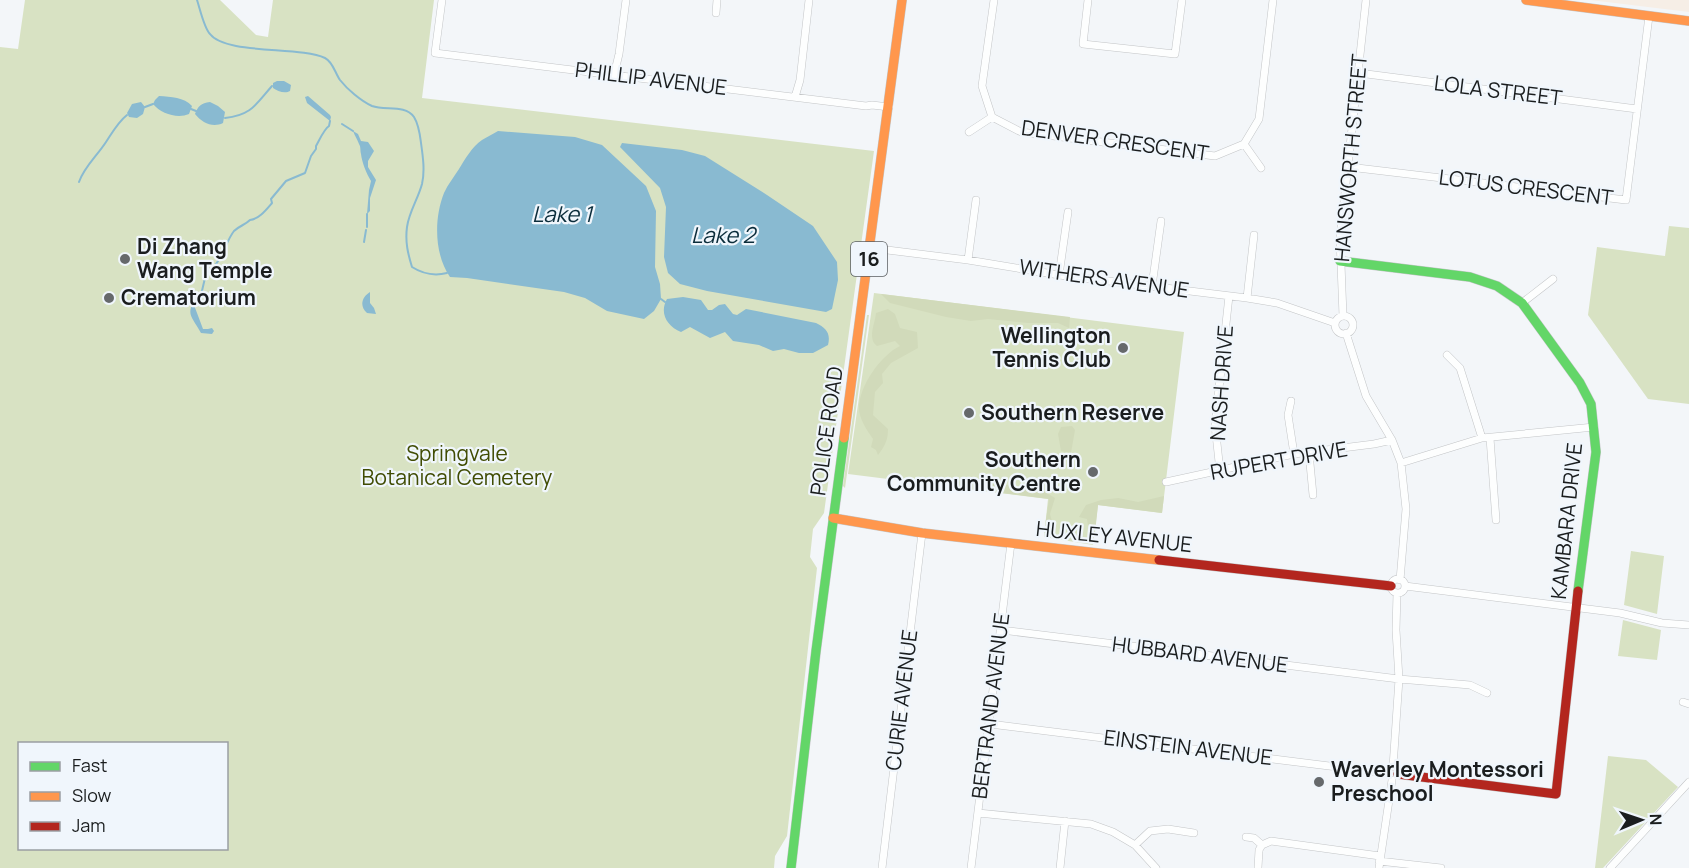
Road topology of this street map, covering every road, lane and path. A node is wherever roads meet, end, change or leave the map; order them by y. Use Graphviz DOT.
graph roads {
  1 [pos="442,0"];
  2 [pos="626,0"];
  3 [pos="717,0"];
  4 [pos="809,0"];
  5 [pos="902,0"];
  6 [pos="994,0"];
  7 [pos="1088,0"];
  8 [pos="1182,0"];
  9 [pos="1273,0"];
  10 [pos="1366,0"];
  11 [pos="1526,0"];
  12 [pos="1572,3"];
  13 [pos="716,13"];
  14 [pos="1650,16"];
  15 [pos="1689,21"];
  16 [pos="1359,73"];
  17 [pos="617,76"];
  18 [pos="798,98"];
  19 [pos="888,109"];
  20 [pos="1637,109"];
  21 [pos="992,117"];
  22 [pos="969,132"];
  23 [pos="1244,144"];
  24 [pos="1349,167"];
  25 [pos="1261,168"];
  26 [pos="976,200"];
  27 [pos="1068,212"];
  28 [pos="1161,221"];
  29 [pos="1254,235"];
  30 [pos="871,248"];
  31 [pos="968,260"];
  32 [pos="1340,261"];
  33 [pos="1059,275"];
  34 [pos="1553,279"];
  35 [pos="1152,286"];
  36 [pos="1229,296"];
  37 [pos="1247,298"];
  38 [pos="1522,303"];
  39 [pos="1343,316"];
  40 [pos="1335,323"];
  41 [pos="1346,333"];
  42 [pos="1447,355"];
  43 [pos="1291,401"];
  44 [pos="1594,427"];
  45 [pos="1486,438"];
  46 [pos="1392,440"];
  47 [pos="1309,453"];
  48 [pos="1294,454"];
  49 [pos="1401,463"];
  50 [pos="1220,471"];
  51 [pos="1166,482"];
  52 [pos="1312,495"];
  53 [pos="833,518"];
  54 [pos="1496,520"];
  55 [pos="922,532"];
  56 [pos="1011,543"];
  57 [pos="1402,583"];
  58 [pos="1394,590"];
  59 [pos="1576,608"];
  60 [pos="1689,625"];
  61 [pos="1001,630"];
  62 [pos="1399,679"];
  63 [pos="1487,693"];
  64 [pos="990,724"];
  65 [pos="1395,774"];
  66 [pos="1689,782"];
  67 [pos="978,813"];
  68 [pos="1065,821"];
  69 [pos="1194,833"];
  70 [pos="1246,837"];
  71 [pos="1262,844"];
  72 [pos="1134,845"];
  73 [pos="1379,862"];
  74 [pos="791,868"];
  75 [pos="882,868"];
  76 [pos="972,868"];
  77 [pos="1060,868"];
  78 [pos="1156,868"];
  79 [pos="1258,868"];
  80 [pos="1441,868"];
  81 [pos="1610,868"];
  1 -- 17 [label="street, PHILLIP AVENUE"];
  2 -- 17 [label="street"];
  3 -- 13 [label="street"];
  4 -- 18 [label="street"];
  5 -- 19 [label="street, POLICE ROAD / 16"];
  6 -- 21 [label="street, DENVER CRESCENT"];
  7 -- 8 [label="street"];
  9 -- 23 [label="street"];
  10 -- 16 [label="street, HANSWORTH STREET"];
  11 -- 12 [label="street"];
  12 -- 14 [label="street"];
  14 -- 15 [label="street"];
  14 -- 20 [label="street, LOTUS CRESCENT"];
  16 -- 20 [label="street, LOLA STREET"];
  16 -- 24 [label="street, HANSWORTH STREET"];
  17 -- 18 [label="street, PHILLIP AVENUE"];
  18 -- 19 [label="street, PHILLIP AVENUE"];
  19 -- 30 [label="street, POLICE ROAD / 16"];
  20 -- 24 [label="street, LOTUS CRESCENT"];
  21 -- 22 [label="street"];
  21 -- 23 [label="street, DENVER CRESCENT"];
  23 -- 25 [label="street"];
  24 -- 32 [label="street, HANSWORTH STREET"];
  26 -- 31 [label="street"];
  27 -- 33 [label="street"];
  28 -- 35 [label="street"];
  29 -- 37 [label="street"];
  30 -- 31 [label="street, WITHERS AVENUE"];
  30 -- 53 [label="street, POLICE ROAD / 16"];
  31 -- 33 [label="street, WITHERS AVENUE"];
  32 -- 38 [label="street, KAMBARA DRIVE"];
  32 -- 39 [label="street, HANSWORTH STREET"];
  33 -- 35 [label="street, WITHERS AVENUE"];
  34 -- 38 [label="street"];
  35 -- 36 [label="street, WITHERS AVENUE"];
  36 -- 37 [label="street, WITHERS AVENUE"];
  36 -- 50 [label="street, NASH DRIVE"];
  37 -- 40 [label="street, WITHERS AVENUE"];
  38 -- 44 [label="street, KAMBARA DRIVE"];
  39 -- 40 [label="street"];
  39 -- 41 [label="street"];
  40 -- 41 [label="street"];
  41 -- 46 [label="street"];
  42 -- 45 [label="street"];
  43 -- 48 [label="street"];
  44 -- 45 [label="street"];
  44 -- 59 [label="street, KAMBARA DRIVE"];
  45 -- 49 [label="street"];
  45 -- 54 [label="street"];
  46 -- 47 [label="street, RUPERT DRIVE"];
  46 -- 49 [label="street"];
  47 -- 48 [label="street, RUPERT DRIVE"];
  47 -- 52 [label="street"];
  48 -- 50 [label="street, RUPERT DRIVE"];
  49 -- 57 [label="street"];
  50 -- 51 [label="street, RUPERT DRIVE"];
  53 -- 55 [label="street, HUXLEY AVENUE"];
  53 -- 74 [label="street, POLICE ROAD / 16"];
  55 -- 56 [label="street, HUXLEY AVENUE"];
  55 -- 75 [label="street, CURIE AVENUE"];
  56 -- 58 [label="street, HUXLEY AVENUE"];
  56 -- 61 [label="street, BERTRAND AVENUE"];
  57 -- 58 [label="street"];
  57 -- 58 [label="street"];
  57 -- 59 [label="street"];
  58 -- 62 [label="street"];
  59 -- 60 [label="street"];
  59 -- 65 [label="street, KAMBARA DRIVE"];
  61 -- 62 [label="street, HUBBARD AVENUE"];
  61 -- 64 [label="street, BERTRAND AVENUE"];
  62 -- 63 [label="street, HUBBARD AVENUE"];
  62 -- 65 [label="street"];
  64 -- 65 [label="street, EINSTEIN AVENUE"];
  64 -- 67 [label="street, BERTRAND AVENUE"];
  65 -- 73 [label="street"];
  66 -- 81 [label="street"];
  67 -- 68 [label="street"];
  67 -- 76 [label="street, BERTRAND AVENUE"];
  68 -- 72 [label="street"];
  68 -- 77 [label="street"];
  69 -- 72 [label="street"];
  70 -- 71 [label="street"];
  71 -- 73 [label="street"];
  71 -- 79 [label="street"];
  72 -- 78 [label="street"];
  73 -- 80 [label="street"];
}
